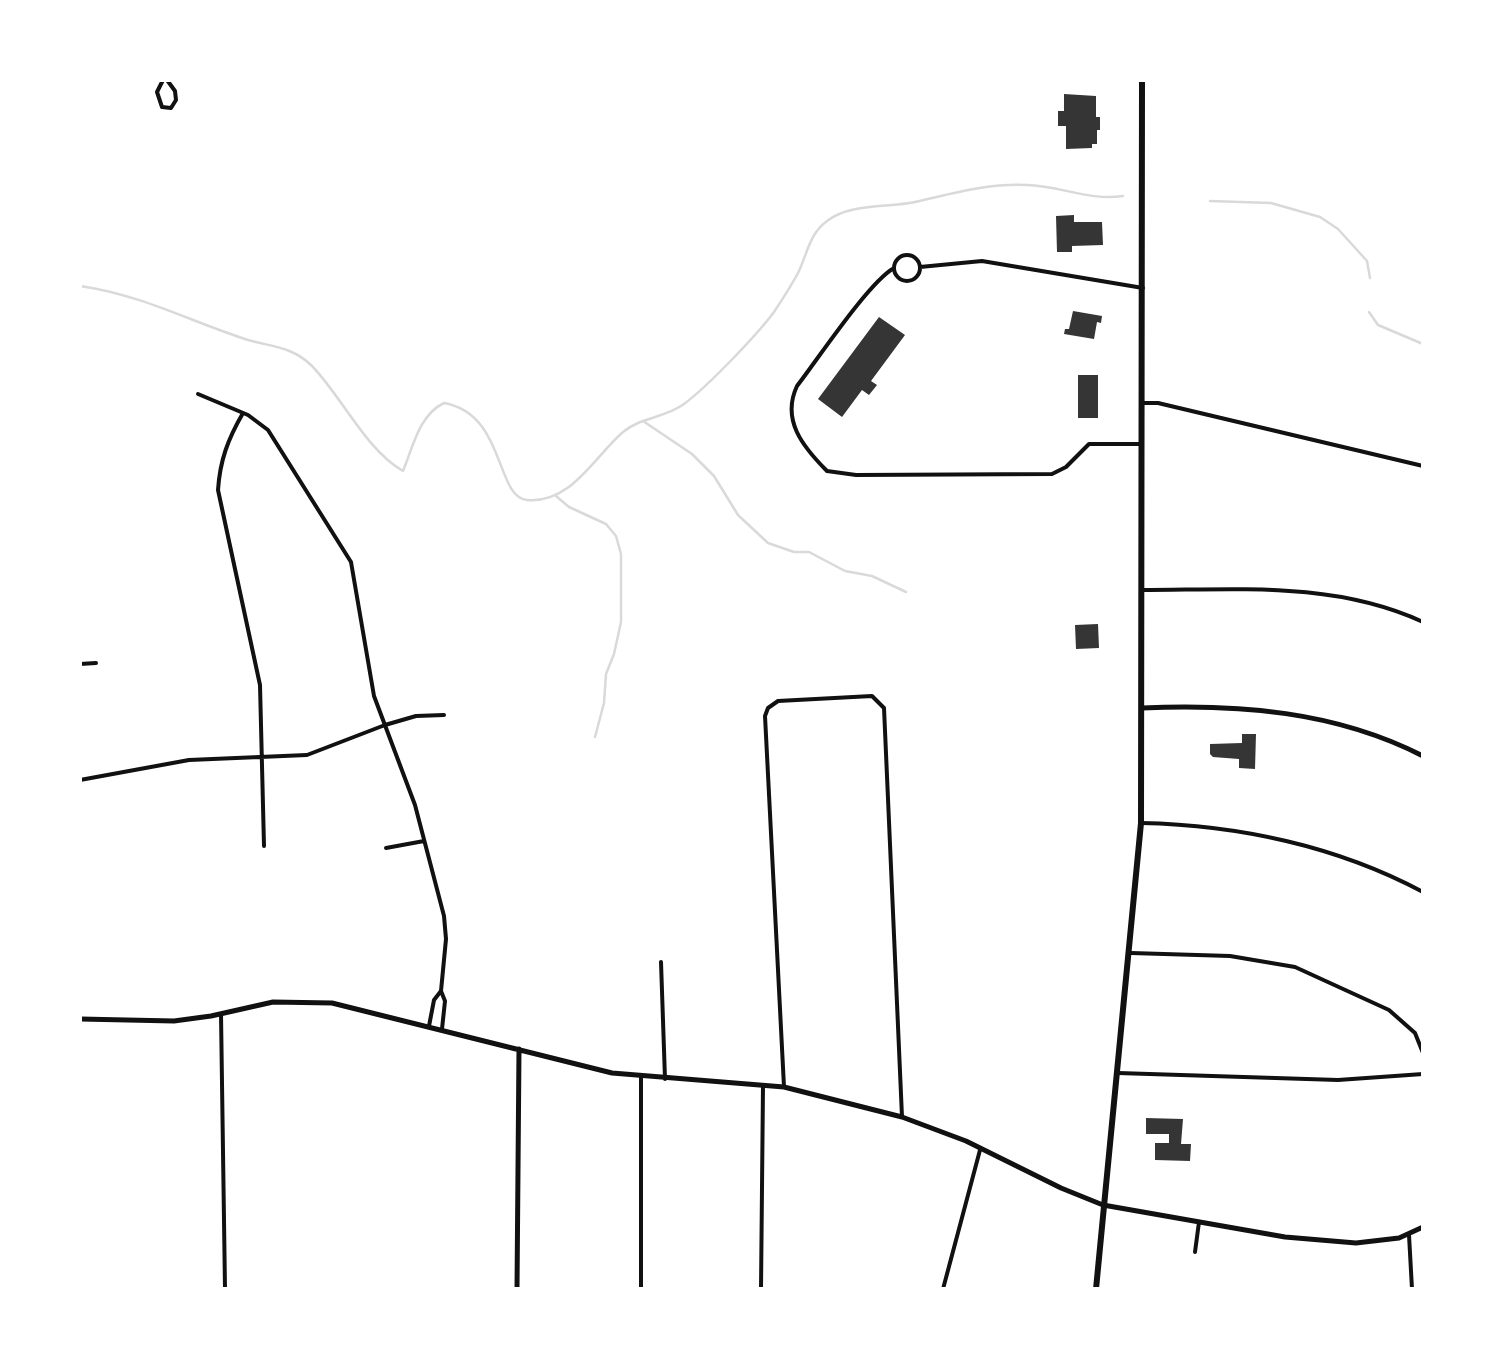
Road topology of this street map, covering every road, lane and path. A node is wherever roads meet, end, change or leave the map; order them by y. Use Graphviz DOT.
graph roads {
  1 [pos="165,80"];
  2 [pos="1142,80"];
  3 [pos="920,267"];
  4 [pos="894,268"];
  5 [pos="1142,288"];
  6 [pos="198,394"];
  7 [pos="1142,404"];
  8 [pos="243,413"];
  9 [pos="1142,444"];
  10 [pos="1423,466"];
  11 [pos="1142,590"];
  12 [pos="1423,622"];
  13 [pos="96,663"];
  14 [pos="80,664"];
  15 [pos="1142,708"];
  16 [pos="444,715"];
  17 [pos="385,725"];
  18 [pos="1423,756"];
  19 [pos="262,758"];
  20 [pos="80,780"];
  21 [pos="1141,823"];
  22 [pos="424,841"];
  23 [pos="264,846"];
  24 [pos="386,848"];
  25 [pos="1423,892"];
  26 [pos="1129,952"];
  27 [pos="661,962"];
  28 [pos="441,991"];
  29 [pos="221,1014"];
  30 [pos="80,1019"];
  31 [pos="429,1026"];
  32 [pos="442,1029"];
  33 [pos="1415,1033"];
  34 [pos="1423,1036"];
  35 [pos="519,1049"];
  36 [pos="1423,1053"];
  37 [pos="1116,1073"];
  38 [pos="1423,1074"];
  39 [pos="642,1077"];
  40 [pos="666,1080"];
  41 [pos="764,1086"];
  42 [pos="784,1087"];
  43 [pos="902,1117"];
  44 [pos="980,1150"];
  45 [pos="1103,1204"];
  46 [pos="1198,1222"];
  47 [pos="1423,1227"];
  48 [pos="1409,1234"];
  49 [pos="1194,1252"];
  50 [pos="225,1289"];
  51 [pos="517,1289"];
  52 [pos="641,1289"];
  53 [pos="761,1289"];
  54 [pos="943,1289"];
  55 [pos="1096,1289"];
  56 [pos="1412,1289"];
  1 -- 1 [label="street"];
  2 -- 5 [label="main road"];
  3 -- 4 [label="street"];
  3 -- 4 [label="street"];
  3 -- 5 [label="street"];
  4 -- 9 [label="street"];
  5 -- 7 [label="main road"];
  6 -- 8 [label="street"];
  7 -- 9 [label="main road"];
  7 -- 10 [label="street"];
  8 -- 17 [label="street"];
  8 -- 19 [label="street"];
  9 -- 11 [label="main road"];
  11 -- 12 [label="street"];
  11 -- 15 [label="main road"];
  13 -- 14 [label="street"];
  15 -- 18 [label="street"];
  15 -- 21 [label="main road"];
  16 -- 17 [label="street"];
  17 -- 19 [label="street"];
  17 -- 22 [label="street"];
  19 -- 20 [label="street"];
  19 -- 23 [label="street"];
  21 -- 25 [label="street"];
  21 -- 26 [label="main road"];
  22 -- 24 [label="street"];
  22 -- 28 [label="street"];
  26 -- 33 [label="street"];
  26 -- 37 [label="main road"];
  27 -- 40 [label="street"];
  28 -- 31 [label="street"];
  28 -- 32 [label="street"];
  29 -- 30 [label="street"];
  29 -- 31 [label="street"];
  29 -- 50 [label="street"];
  31 -- 32 [label="street"];
  32 -- 35 [label="street"];
  33 -- 34 [label="street"];
  33 -- 36 [label="street"];
  35 -- 39 [label="street"];
  35 -- 51 [label="street"];
  37 -- 38 [label="street"];
  37 -- 45 [label="main road"];
  39 -- 40 [label="street"];
  39 -- 52 [label="street"];
  40 -- 41 [label="street"];
  41 -- 42 [label="street"];
  41 -- 53 [label="street"];
  42 -- 43 [label="street"];
  42 -- 43 [label="street"];
  43 -- 44 [label="street"];
  44 -- 45 [label="street"];
  44 -- 54 [label="street"];
  45 -- 46 [label="street"];
  45 -- 55 [label="main road"];
  46 -- 48 [label="street"];
  46 -- 49 [label="street"];
  47 -- 48 [label="street"];
  48 -- 56 [label="street"];
}
